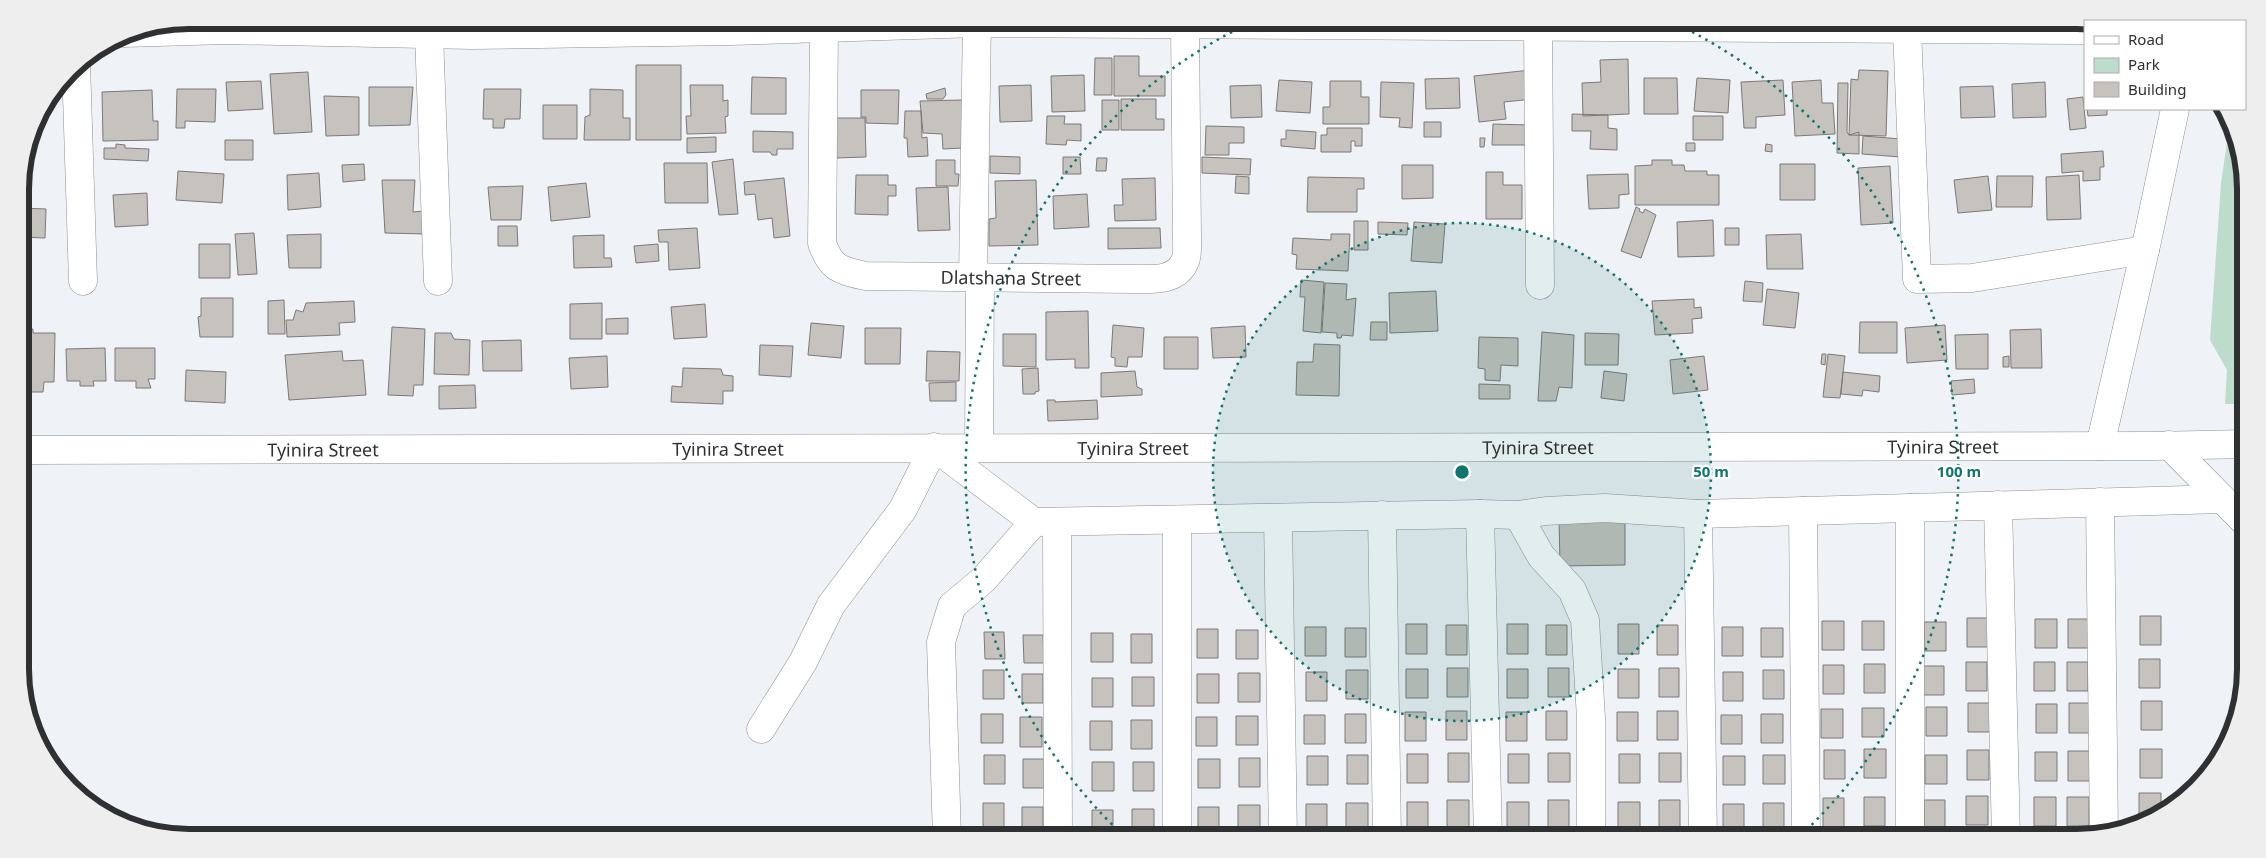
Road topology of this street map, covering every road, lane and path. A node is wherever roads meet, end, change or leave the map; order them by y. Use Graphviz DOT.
graph roads {
  1 [pos="315,29"];
  2 [pos="460,29"];
  3 [pos="824,29"];
  4 [pos="977,29"];
  5 [pos="1185,29"];
  6 [pos="1538,29"];
  7 [pos="1907,29"];
  8 [pos="1996,29"];
  9 [pos="2084,30"];
  10 [pos="429,34"];
  11 [pos="76,76"];
  12 [pos="2175,110"];
  13 [pos="2145,250"];
  14 [pos="977,277"];
  15 [pos="438,280"];
  16 [pos="83,281"];
  17 [pos="1540,285"];
  18 [pos="2237,444"];
  19 [pos="2100,446"];
  20 [pos="2169,446"];
  21 [pos="934,447"];
  22 [pos="979,447"];
  23 [pos="29,450"];
  24 [pos="2222,499"];
  25 [pos="2100,502"];
  26 [pos="1998,505"];
  27 [pos="1910,508"];
  28 [pos="1802,511"];
  29 [pos="1480,514"];
  30 [pos="1698,514"];
  31 [pos="2237,514"];
  32 [pos="1382,516"];
  33 [pos="1518,516"];
  34 [pos="1278,518"];
  35 [pos="1177,520"];
  36 [pos="1045,522"];
  37 [pos="761,729"];
  38 [pos="2104,827"];
  39 [pos="947,829"];
  40 [pos="1058,829"];
  41 [pos="1177,829"];
  42 [pos="1283,829"];
  43 [pos="1387,829"];
  44 [pos="1488,829"];
  45 [pos="1592,829"];
  46 [pos="1703,829"];
  47 [pos="1806,829"];
  48 [pos="1910,829"];
  49 [pos="2006,829"];
  1 -- 10 [label="street"];
  2 -- 10 [label="street"];
  3 -- 14 [label="street, Dlatshana Street"];
  4 -- 14 [label="street"];
  5 -- 14 [label="street, Dlatshana Street"];
  6 -- 17 [label="street"];
  7 -- 13 [label="street"];
  8 -- 9 [label="street"];
  10 -- 15 [label="street"];
  11 -- 16 [label="street"];
  12 -- 13 [label="street"];
  13 -- 19 [label="street"];
  14 -- 22 [label="street"];
  18 -- 20 [label="street, Tyinira Street"];
  19 -- 20 [label="street, Tyinira Street"];
  19 -- 22 [label="street, Tyinira Street"];
  20 -- 24 [label="street"];
  21 -- 22 [label="street, Tyinira Street"];
  21 -- 23 [label="street, Tyinira Street"];
  21 -- 36 [label="street"];
  21 -- 37 [label="street"];
  24 -- 25 [label="street"];
  24 -- 31 [label="street"];
  25 -- 26 [label="street"];
  25 -- 38 [label="street"];
  26 -- 27 [label="street"];
  26 -- 49 [label="street"];
  27 -- 28 [label="street"];
  27 -- 48 [label="street"];
  28 -- 30 [label="street"];
  28 -- 47 [label="street"];
  29 -- 32 [label="street"];
  29 -- 33 [label="street"];
  29 -- 44 [label="street"];
  30 -- 33 [label="street"];
  30 -- 46 [label="street"];
  32 -- 34 [label="street"];
  32 -- 43 [label="street"];
  33 -- 45 [label="street"];
  34 -- 35 [label="street"];
  34 -- 42 [label="street"];
  35 -- 36 [label="street"];
  35 -- 41 [label="street"];
  36 -- 39 [label="street"];
  36 -- 40 [label="street"];
}
